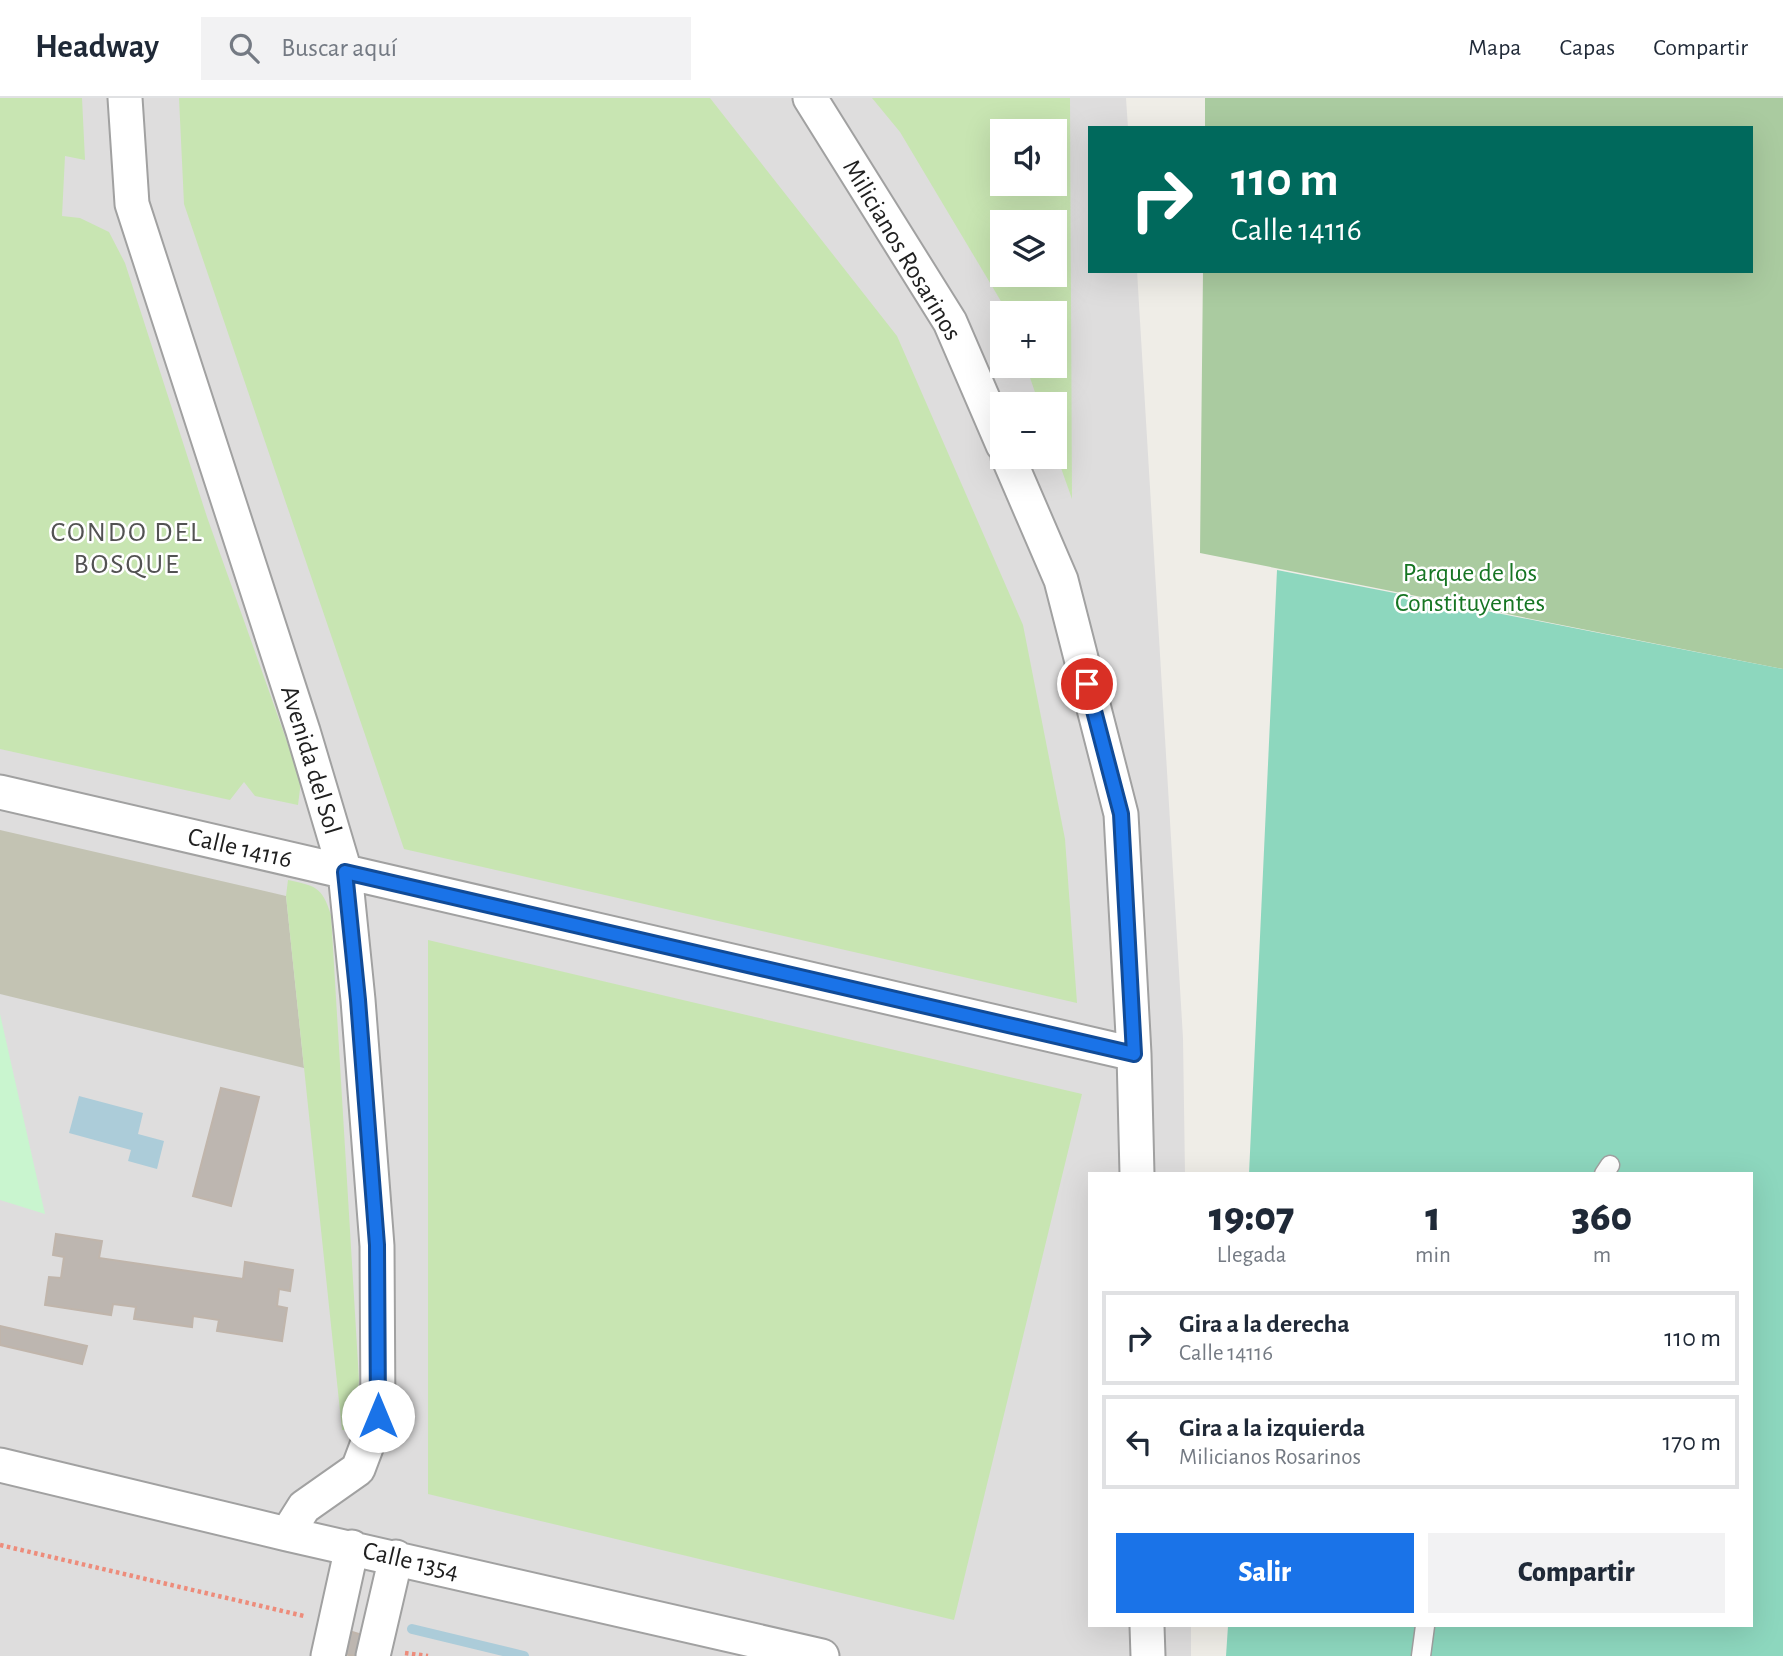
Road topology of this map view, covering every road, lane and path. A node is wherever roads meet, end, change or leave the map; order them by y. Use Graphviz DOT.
graph roads {
  1 [pos="125,98"];
  2 [pos="810,98"];
  3 [pos="990,415"];
  4 [pos="1013,469"];
  5 [pos="0,792"];
  6 [pos="345,872"];
  7 [pos="1134,1054"];
  8 [pos="1137,1172"];
  9 [pos="0,1465"];
  10 [pos="287,1534"];
  11 [pos="0,1545"];
  12 [pos="352,1547"];
  13 [pos="396,1557"];
  14 [pos="308,1623"];
  15 [pos="1147,1627"];
  16 [pos="1424,1627"];
  17 [pos="387,1655"];
  18 [pos="328,1656"];
  19 [pos="428,1656"];
  20 [pos="822,1656"];
  21 [pos="1148,1656"];
  22 [pos="1421,1656"];
  1 -- 6 [label="street, Avenida del Sol"];
  2 -- 3 [label="street, Milicianos Rosarinos"];
  4 -- 7 [label="street"];
  5 -- 6 [label="street, Calle 14116"];
  6 -- 7 [label="street, Calle 14116"];
  6 -- 10 [label="street, Avenida del Sol"];
  7 -- 8 [label="street"];
  9 -- 10 [label="street, Calle 1354"];
  10 -- 12 [label="street, Calle 1354"];
  11 -- 14 [label="path"];
  12 -- 13 [label="street, Calle 1354"];
  12 -- 18 [label="street"];
  13 -- 17 [label="street"];
  13 -- 20 [label="street, Calle 1354"];
  15 -- 21 [label="street"];
  16 -- 22 [label="lane"];
  17 -- 19 [label="path"];
}
